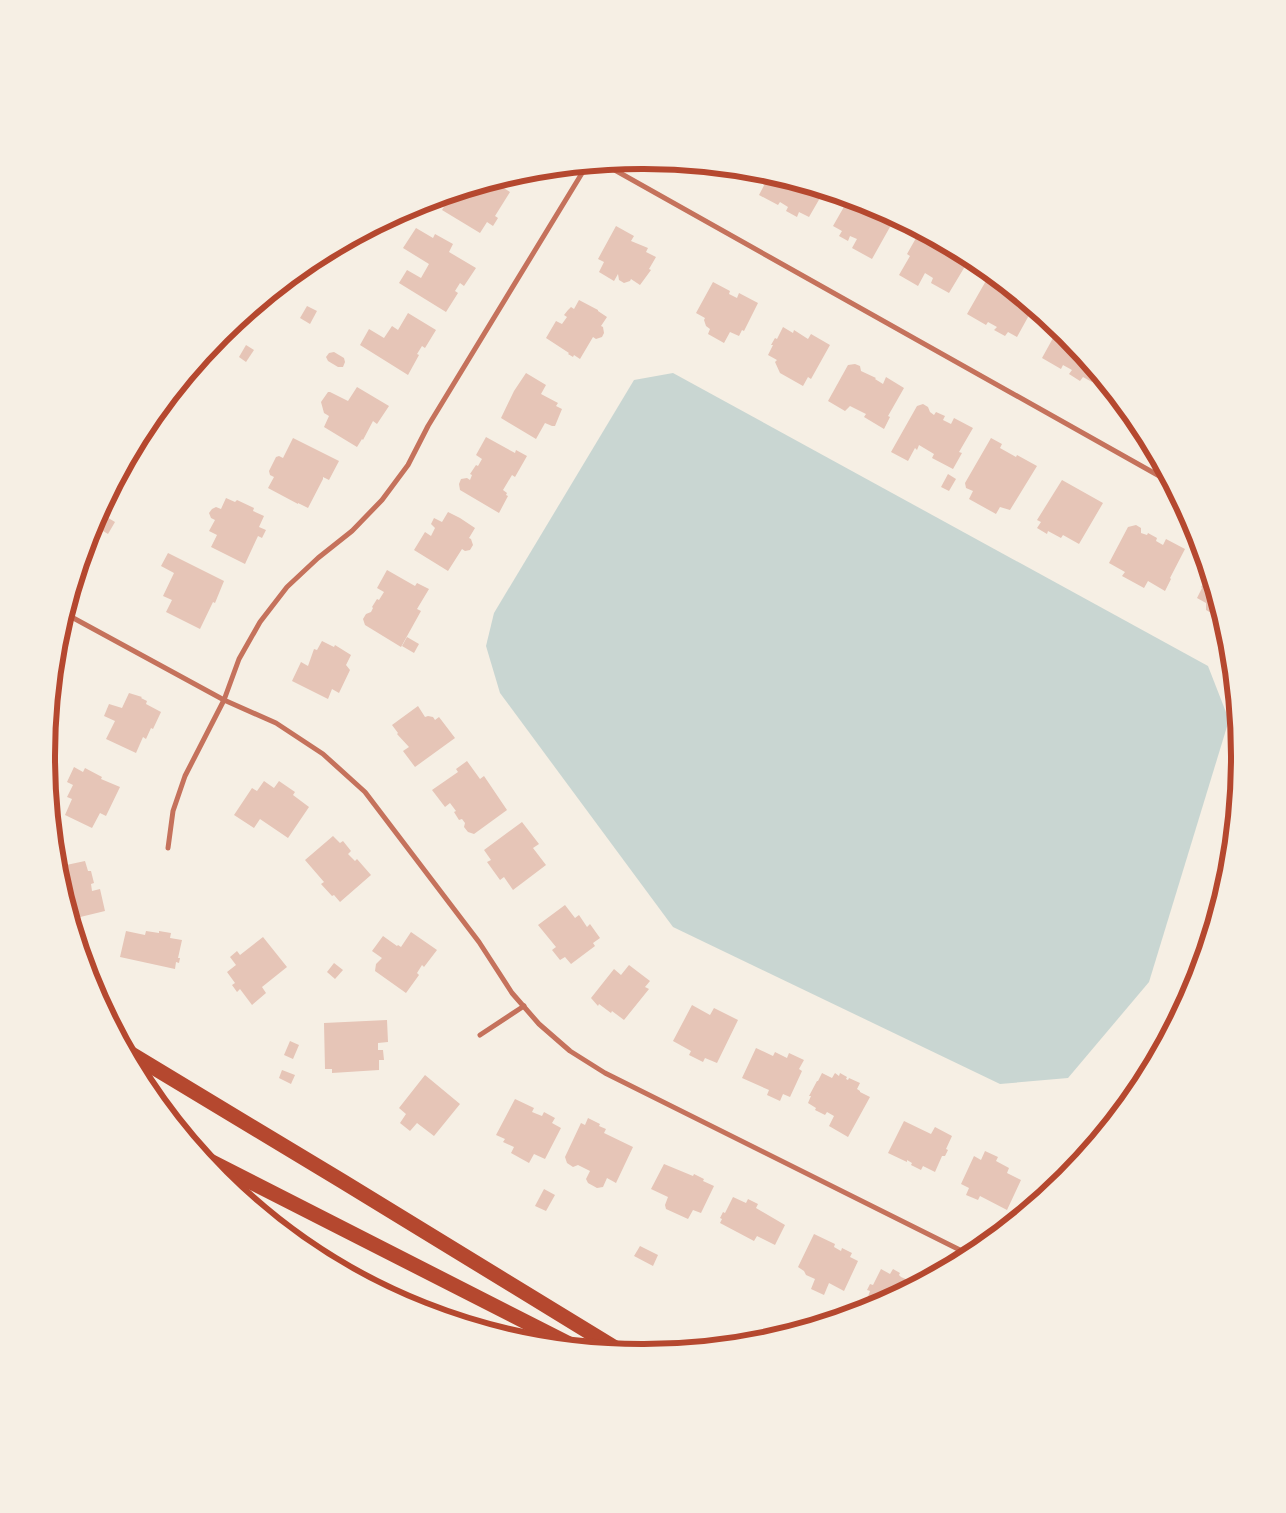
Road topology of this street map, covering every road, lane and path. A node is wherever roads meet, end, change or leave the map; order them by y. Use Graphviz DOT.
graph roads {
  1 [pos="614,170"];
  2 [pos="583,172"];
  3 [pos="1159,476"];
  4 [pos="72,617"];
  5 [pos="224,700"];
  6 [pos="168,848"];
  7 [pos="524,1006"];
  8 [pos="480,1035"];
  9 [pos="139,1059"];
  10 [pos="223,1168"];
  11 [pos="961,1251"];
  12 [pos="559,1338"];
  13 [pos="607,1343"];
  1 -- 3 [label="street"];
  2 -- 5 [label="street"];
  4 -- 5 [label="street"];
  5 -- 6 [label="street"];
  5 -- 7 [label="street"];
  7 -- 8 [label="street"];
  7 -- 11 [label="street"];
  9 -- 13 [label="highway"];
  10 -- 12 [label="highway"];
}
